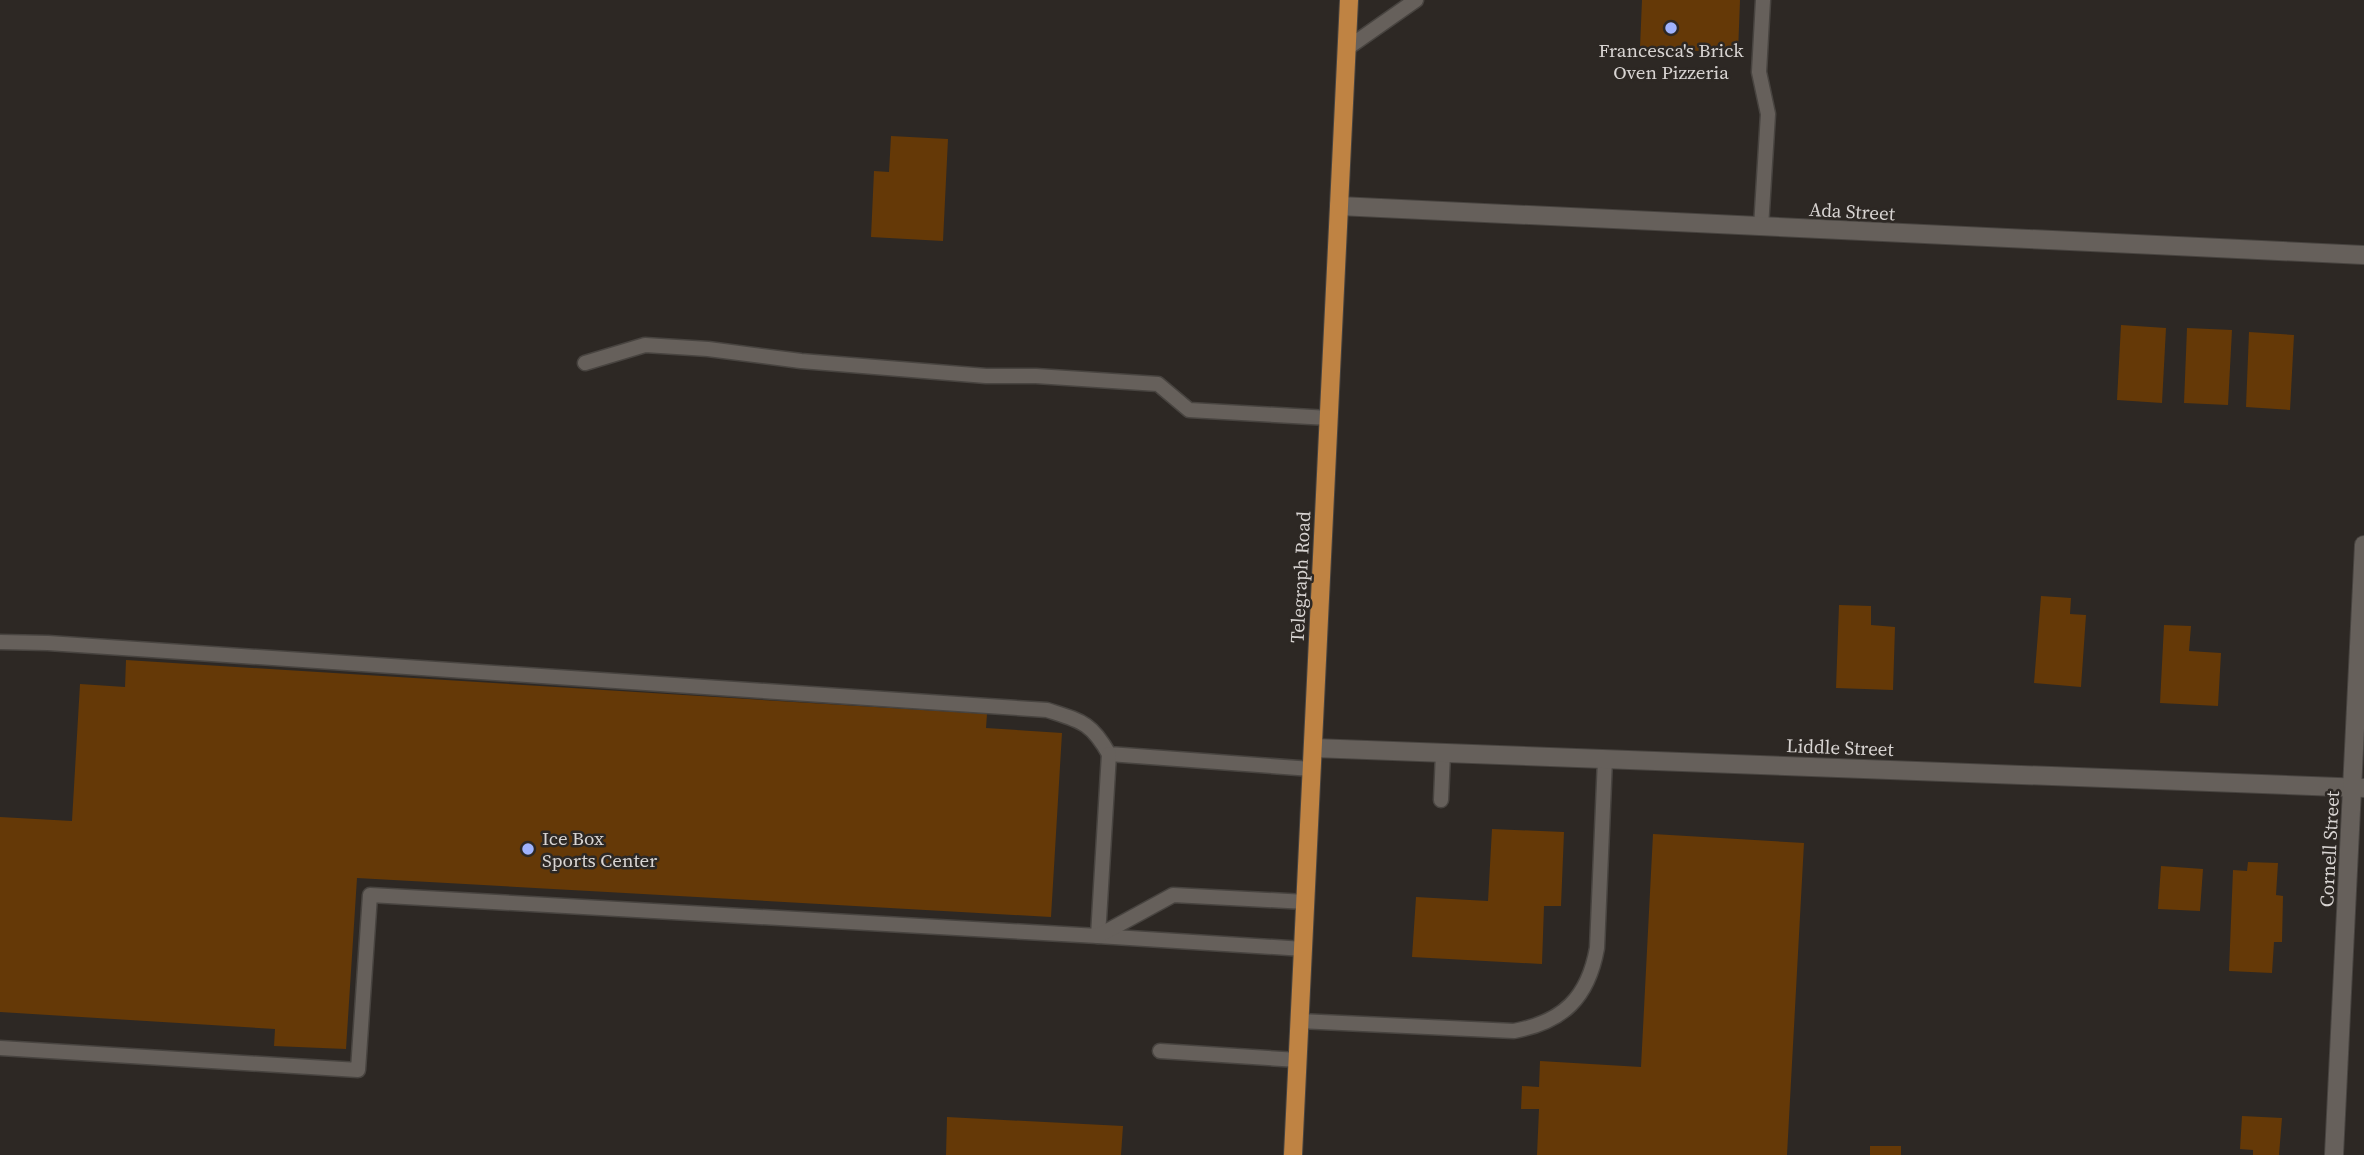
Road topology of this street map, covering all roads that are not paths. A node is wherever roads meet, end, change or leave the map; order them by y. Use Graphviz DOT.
graph roads {
  1 [pos="1349,0"];
  2 [pos="1416,0"];
  3 [pos="1763,0"];
  4 [pos="1346,49"];
  5 [pos="1339,206"];
  6 [pos="1761,227"];
  7 [pos="2364,256"];
  8 [pos="586,363"];
  9 [pos="1329,418"];
  10 [pos="2364,545"];
  11 [pos="0,642"];
  12 [pos="1314,748"];
  13 [pos="1443,753"];
  14 [pos="1108,754"];
  15 [pos="1605,759"];
  16 [pos="1312,769"];
  17 [pos="2358,788"];
  18 [pos="1441,800"];
  19 [pos="1306,902"];
  20 [pos="1098,936"];
  21 [pos="1304,949"];
  22 [pos="1299,1021"];
  23 [pos="0,1048"];
  24 [pos="1160,1051"];
  25 [pos="1298,1060"];
  26 [pos="1293,1155"];
  27 [pos="2334,1155"];
  1 -- 4 [label="main road, Telegraph Road"];
  2 -- 4 [label="lane"];
  3 -- 6 [label="lane"];
  4 -- 5 [label="main road, Telegraph Road"];
  5 -- 6 [label="street, Ada Street"];
  5 -- 9 [label="main road, Telegraph Road"];
  6 -- 7 [label="street, Ada Street"];
  8 -- 9 [label="lane"];
  9 -- 12 [label="main road, Telegraph Road"];
  10 -- 17 [label="street, Cornell Street"];
  11 -- 14 [label="lane"];
  12 -- 13 [label="street, Liddle Street"];
  12 -- 16 [label="main road, Telegraph Road"];
  13 -- 15 [label="street, Liddle Street"];
  13 -- 18 [label="lane"];
  14 -- 16 [label="lane"];
  14 -- 20 [label="lane"];
  15 -- 17 [label="street, Liddle Street"];
  15 -- 22 [label="lane"];
  16 -- 19 [label="main road, Telegraph Road"];
  17 -- 27 [label="street, Cornell Street"];
  19 -- 20 [label="lane"];
  19 -- 21 [label="main road, Telegraph Road"];
  20 -- 21 [label="lane"];
  20 -- 23 [label="lane"];
  21 -- 22 [label="main road, Telegraph Road"];
  22 -- 25 [label="main road, Telegraph Road"];
  24 -- 25 [label="lane"];
  25 -- 26 [label="main road, Telegraph Road"];
}
